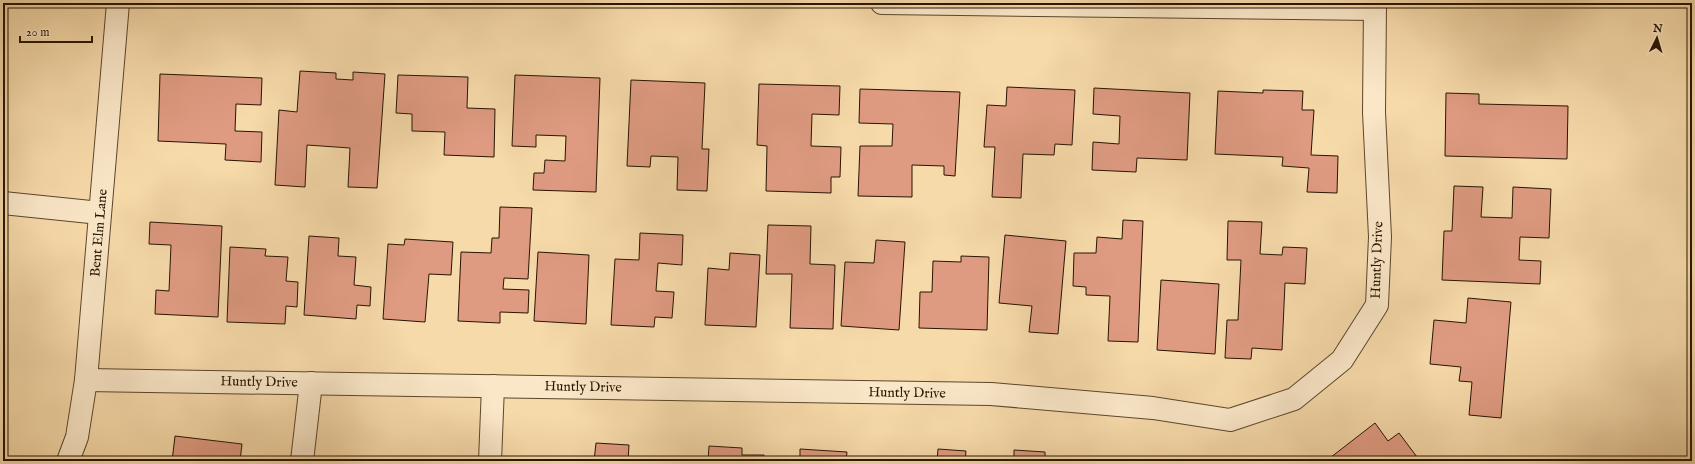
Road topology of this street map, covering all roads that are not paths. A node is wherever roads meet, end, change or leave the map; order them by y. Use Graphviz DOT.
graph roads {
  1 [pos="118,3"];
  2 [pos="882,3"];
  3 [pos="1375,6"];
  4 [pos="3,203"];
  5 [pos="100,213"];
  6 [pos="86,380"];
  7 [pos="311,383"];
  8 [pos="493,386"];
  9 [pos="68,461"];
  10 [pos="302,461"];
  11 [pos="490,461"];
  1 -- 5 [label="street, Bent Elm Lane"];
  2 -- 3 [label="street"];
  3 -- 8 [label="street, Huntly Drive"];
  4 -- 5 [label="street"];
  5 -- 6 [label="street, Bent Elm Lane"];
  6 -- 7 [label="street, Huntly Drive"];
  6 -- 9 [label="street, Bent Elm Lane"];
  7 -- 8 [label="street, Huntly Drive"];
  7 -- 10 [label="street"];
  8 -- 11 [label="street"];
}
